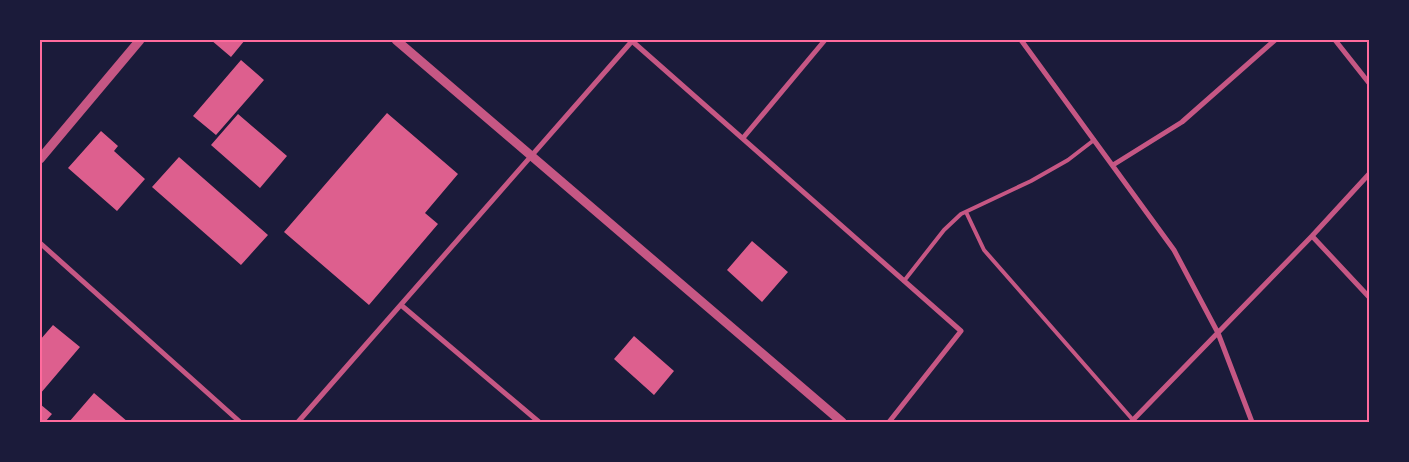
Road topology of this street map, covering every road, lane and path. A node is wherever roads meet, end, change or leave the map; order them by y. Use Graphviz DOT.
graph roads {
  1 [pos="140,40"];
  2 [pos="396,40"];
  3 [pos="633,40"];
  4 [pos="826,40"];
  5 [pos="1021,40"];
  6 [pos="1276,40"];
  7 [pos="1336,40"];
  8 [pos="1369,83"];
  9 [pos="742,138"];
  10 [pos="1094,140"];
  11 [pos="532,157"];
  12 [pos="40,159"];
  13 [pos="1113,166"];
  14 [pos="1369,174"];
  15 [pos="966,212"];
  16 [pos="1312,236"];
  17 [pos="40,244"];
  18 [pos="904,281"];
  19 [pos="1369,298"];
  20 [pos="401,305"];
  21 [pos="1218,333"];
  22 [pos="1132,421"];
  23 [pos="240,422"];
  24 [pos="298,422"];
  25 [pos="539,422"];
  26 [pos="842,422"];
  27 [pos="889,422"];
  28 [pos="1252,422"];
  1 -- 12 [label="street"];
  2 -- 11 [label="street"];
  3 -- 9 [label="street"];
  3 -- 11 [label="street"];
  4 -- 9 [label="street"];
  5 -- 10 [label="street"];
  6 -- 13 [label="street"];
  7 -- 8 [label="street"];
  9 -- 18 [label="street"];
  10 -- 13 [label="street"];
  10 -- 15 [label="lane"];
  11 -- 20 [label="street"];
  11 -- 26 [label="street"];
  13 -- 21 [label="street"];
  14 -- 16 [label="street"];
  15 -- 18 [label="lane"];
  15 -- 22 [label="lane"];
  16 -- 19 [label="street"];
  16 -- 21 [label="street"];
  17 -- 23 [label="street"];
  18 -- 27 [label="street"];
  20 -- 24 [label="street"];
  20 -- 25 [label="street"];
  21 -- 22 [label="street"];
  21 -- 28 [label="street"];
}
